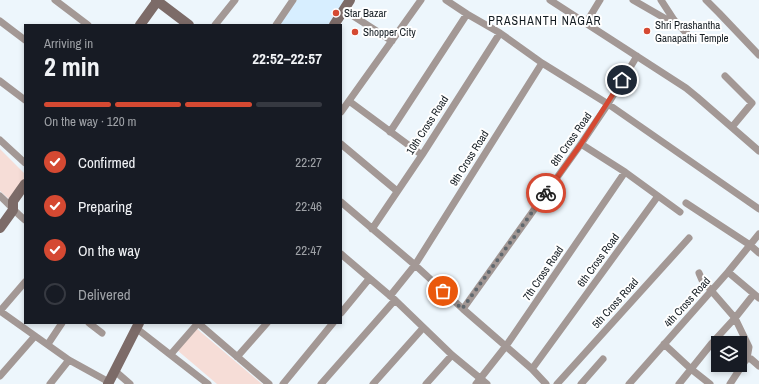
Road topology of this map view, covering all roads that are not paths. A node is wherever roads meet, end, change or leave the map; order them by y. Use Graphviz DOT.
graph roads {
  1 [pos="55,0"];
  2 [pos="157,0"];
  3 [pos="235,0"];
  4 [pos="294,0"];
  5 [pos="350,0"];
  6 [pos="421,0"];
  7 [pos="446,0"];
  8 [pos="460,0"];
  9 [pos="550,0"];
  10 [pos="600,0"];
  11 [pos="633,0"];
  12 [pos="662,0"];
  13 [pos="706,0"];
  14 [pos="457,7"];
  15 [pos="344,10"];
  16 [pos="467,14"];
  17 [pos="674,20"];
  18 [pos="0,21"];
  19 [pos="586,23"];
  20 [pos="87,24"];
  21 [pos="141,24"];
  22 [pos="188,24"];
  23 [pos="217,24"];
  24 [pos="277,24"];
  25 [pos="335,24"];
  26 [pos="500,33"];
  27 [pos="24,39"];
  28 [pos="693,40"];
  29 [pos="392,41"];
  30 [pos="759,55"];
  31 [pos="637,56"];
  32 [pos="542,63"];
  33 [pos="725,76"];
  34 [pos="0,81"];
  35 [pos="24,99"];
  36 [pos="349,101"];
  37 [pos="608,104"];
  38 [pos="342,111"];
  39 [pos="732,127"];
  40 [pos="390,132"];
  41 [pos="0,140"];
  42 [pos="581,144"];
  43 [pos="342,145"];
  44 [pos="759,150"];
  45 [pos="422,155"];
  46 [pos="24,162"];
  47 [pos="625,172"];
  48 [pos="24,185"];
  49 [pos="398,191"];
  50 [pos="0,196"];
  51 [pos="658,196"];
  52 [pos="342,203"];
  53 [pos="686,203"];
  54 [pos="12,207"];
  55 [pos="759,209"];
  56 [pos="680,212"];
  57 [pos="24,219"];
  58 [pos="0,228"];
  59 [pos="372,229"];
  60 [pos="759,234"];
  61 [pos="689,238"];
  62 [pos="750,245"];
  63 [pos="759,253"];
  64 [pos="342,255"];
  65 [pos="415,265"];
  66 [pos="728,272"];
  67 [pos="699,273"];
  68 [pos="369,279"];
  69 [pos="24,283"];
  70 [pos="711,291"];
  71 [pos="757,296"];
  72 [pos="392,298"];
  73 [pos="462,309"];
  74 [pos="0,311"];
  75 [pos="342,312"];
  76 [pos="735,318"];
  77 [pos="61,324"];
  78 [pos="90,324"];
  79 [pos="197,324"];
  80 [pos="199,324"];
  81 [pos="266,324"];
  82 [pos="332,324"];
  83 [pos="138,325"];
  84 [pos="423,328"];
  85 [pos="102,333"];
  86 [pos="35,336"];
  87 [pos="744,336"];
  88 [pos="747,343"];
  89 [pos="48,344"];
  90 [pos="664,344"];
  91 [pos="506,346"];
  92 [pos="171,354"];
  93 [pos="452,355"];
  94 [pos="237,357"];
  95 [pos="747,358"];
  96 [pos="602,359"];
  97 [pos="69,360"];
  98 [pos="759,366"];
  99 [pos="532,369"];
  100 [pos="691,369"];
  101 [pos="115,371"];
  102 [pos="738,372"];
  103 [pos="0,376"];
  104 [pos="478,381"];
  105 [pos="109,383"];
  106 [pos="50,384"];
  107 [pos="130,384"];
  108 [pos="208,384"];
  109 [pos="269,384"];
  110 [pos="283,384"];
  111 [pos="321,384"];
  112 [pos="373,384"];
  113 [pos="426,384"];
  114 [pos="487,384"];
  115 [pos="546,384"];
  116 [pos="557,384"];
  117 [pos="581,384"];
  118 [pos="630,384"];
  119 [pos="678,384"];
  120 [pos="710,384"];
  121 [pos="730,384"];
  1 -- 20 [label="street"];
  2 -- 21 [label="street"];
  2 -- 22 [label="street"];
  3 -- 23 [label="street"];
  4 -- 24 [label="street"];
  5 -- 15 [label="street"];
  6 -- 29 [label="street"];
  7 -- 14 [label="street"];
  8 -- 14 [label="street"];
  9 -- 19 [label="street"];
  10 -- 19 [label="street"];
  11 -- 17 [label="street"];
  12 -- 17 [label="street"];
  13 -- 30 [label="street"];
  14 -- 16 [label="street"];
  15 -- 25 [label="street"];
  15 -- 29 [label="street"];
  16 -- 26 [label="street"];
  16 -- 40 [label="street"];
  17 -- 28 [label="street"];
  18 -- 27 [label="street"];
  19 -- 31 [label="street"];
  26 -- 32 [label="street"];
  26 -- 45 [label="street, 10th Cross Road"];
  29 -- 36 [label="street"];
  31 -- 37 [label="street, 8th Cross Road"];
  31 -- 39 [label="street"];
  32 -- 37 [label="street"];
  32 -- 65 [label="street, 9th Cross Road"];
  33 -- 39 [label="street"];
  34 -- 35 [label="street"];
  36 -- 38 [label="street"];
  36 -- 40 [label="street"];
  37 -- 42 [label="street, 8th Cross Road"];
  37 -- 55 [label="street"];
  39 -- 44 [label="street"];
  40 -- 45 [label="street"];
  41 -- 46 [label="street"];
  42 -- 47 [label="street"];
  42 -- 73 [label="street, 8th Cross Road"];
  43 -- 49 [label="street"];
  45 -- 49 [label="street, 10th Cross Road"];
  47 -- 51 [label="street"];
  47 -- 91 [label="street, 7th Cross Road"];
  48 -- 54 [label="street"];
  49 -- 59 [label="street, 10th Cross Road"];
  50 -- 54 [label="street"];
  51 -- 56 [label="street"];
  51 -- 99 [label="street, 6th Cross Road"];
  52 -- 59 [label="street"];
  53 -- 62 [label="street"];
  54 -- 57 [label="street"];
  54 -- 58 [label="street"];
  59 -- 65 [label="street"];
  60 -- 62 [label="street, 4th Cross Road"];
  61 -- 116 [label="street, 5th Cross Road"];
  62 -- 63 [label="street"];
  62 -- 66 [label="street, 4th Cross Road"];
  64 -- 68 [label="street"];
  65 -- 72 [label="street, 9th Cross Road"];
  65 -- 73 [label="street"];
  66 -- 70 [label="street, 4th Cross Road"];
  66 -- 71 [label="street"];
  67 -- 70 [label="street"];
  68 -- 72 [label="street"];
  68 -- 75 [label="street"];
  69 -- 74 [label="street"];
  70 -- 76 [label="street"];
  70 -- 90 [label="street, 4th Cross Road"];
  71 -- 76 [label="street"];
  72 -- 84 [label="street"];
  72 -- 111 [label="street"];
  73 -- 91 [label="street"];
  74 -- 86 [label="street"];
  76 -- 87 [label="street"];
  76 -- 100 [label="street"];
  77 -- 89 [label="street"];
  78 -- 85 [label="street"];
  79 -- 92 [label="street"];
  80 -- 94 [label="street"];
  81 -- 94 [label="street"];
  82 -- 110 [label="street"];
  83 -- 92 [label="street"];
  83 -- 101 [label="street"];
  84 -- 93 [label="street"];
  84 -- 112 [label="street"];
  86 -- 89 [label="street"];
  86 -- 103 [label="street"];
  88 -- 95 [label="street"];
  89 -- 97 [label="street"];
  90 -- 100 [label="street"];
  90 -- 118 [label="street, 4th Cross Road"];
  91 -- 99 [label="street"];
  91 -- 104 [label="street, 7th Cross Road"];
  92 -- 108 [label="street"];
  93 -- 104 [label="street"];
  93 -- 113 [label="street"];
  94 -- 109 [label="street"];
  95 -- 98 [label="street"];
  96 -- 117 [label="street"];
  97 -- 105 [label="street"];
  97 -- 106 [label="street"];
  99 -- 115 [label="street"];
  100 -- 119 [label="street"];
  100 -- 120 [label="street"];
  101 -- 105 [label="street"];
  101 -- 107 [label="street"];
  102 -- 121 [label="street"];
  104 -- 114 [label="street"];
}
